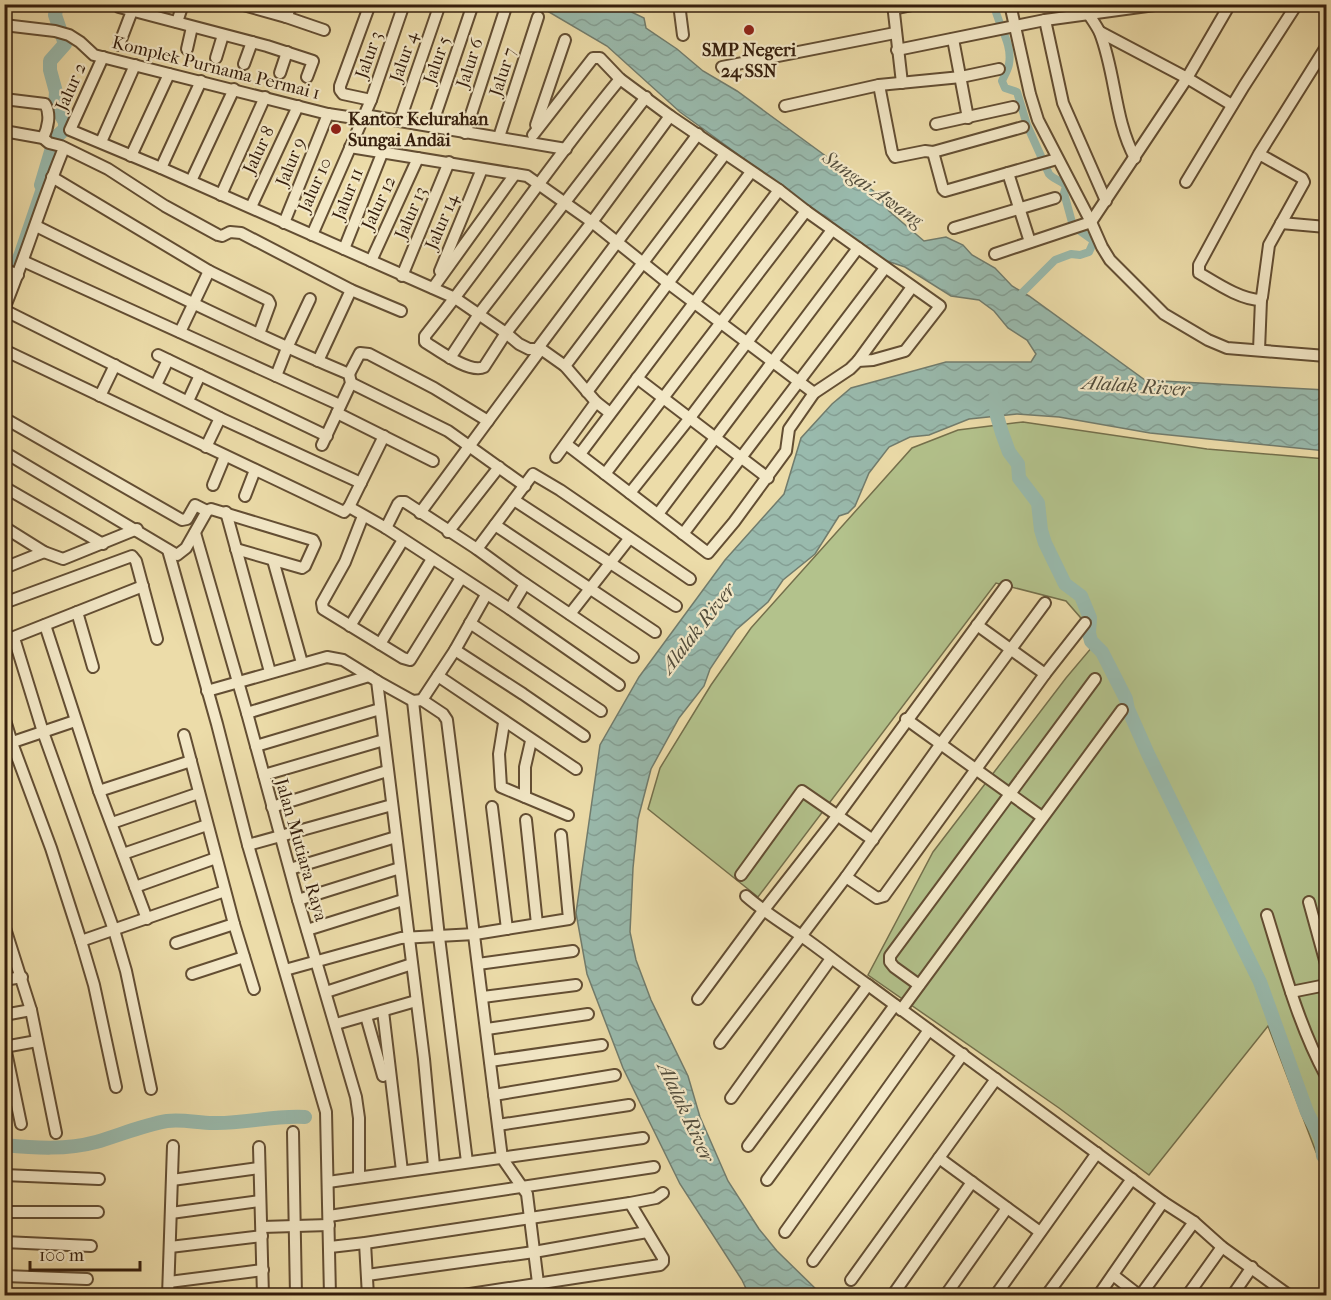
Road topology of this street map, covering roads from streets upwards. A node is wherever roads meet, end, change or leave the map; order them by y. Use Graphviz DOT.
graph roads {
  1 [pos="183,4"];
  2 [pos="240,4"];
  3 [pos="292,4"];
  4 [pos="370,4"];
  5 [pos="404,4"];
  6 [pos="440,4"];
  7 [pos="473,4"];
  8 [pos="507,4"];
  9 [pos="679,4"];
  10 [pos="917,4"];
  11 [pos="1010,4"];
  12 [pos="1162,4"];
  13 [pos="1230,4"];
  14 [pos="1297,4"];
  15 [pos="119,7"];
  16 [pos="893,7"];
  17 [pos="132,11"];
  18 [pos="1088,14"];
  19 [pos="286,16"];
  20 [pos="538,17"];
  21 [pos="1045,20"];
  22 [pos="177,22"];
  23 [pos="4,25"];
  24 [pos="192,27"];
  25 [pos="1006,28"];
  26 [pos="324,30"];
  27 [pos="1100,32"];
  28 [pos="895,33"];
  29 [pos="223,35"];
  30 [pos="683,35"];
  31 [pos="953,39"];
  32 [pos="565,40"];
  33 [pos="252,42"];
  34 [pos="119,45"];
  35 [pos="1326,47"];
  36 [pos="186,49"];
  37 [pos="897,50"];
  38 [pos="287,52"];
  39 [pos="103,57"];
  40 [pos="216,58"];
  41 [pos="244,64"];
  42 [pos="135,65"];
  43 [pos="722,67"];
  44 [pos="999,69"];
  45 [pos="280,73"];
  46 [pos="169,74"];
  47 [pos="307,77"];
  48 [pos="961,77"];
  49 [pos="1187,78"];
  50 [pos="620,79"];
  51 [pos="201,81"];
  52 [pos="902,83"];
  53 [pos="879,85"];
  54 [pos="234,89"];
  55 [pos="265,97"];
  56 [pos="646,97"];
  57 [pos="4,99"];
  58 [pos="371,100"];
  59 [pos="1232,105"];
  60 [pos="298,106"];
  61 [pos="785,106"];
  62 [pos="1014,107"];
  63 [pos="328,114"];
  64 [pos="670,116"];
  65 [pos="362,117"];
  66 [pos="968,118"];
  67 [pos="400,120"];
  68 [pos="936,124"];
  69 [pos="432,125"];
  70 [pos="1023,127"];
  71 [pos="4,131"];
  72 [pos="465,133"];
  73 [pos="698,134"];
  74 [pos="499,137"];
  75 [pos="531,139"];
  76 [pos="101,142"];
  77 [pos="53,144"];
  78 [pos="350,147"];
  79 [pos="566,149"];
  80 [pos="383,151"];
  81 [pos="933,152"];
  82 [pos="725,154"];
  83 [pos="1259,154"];
  84 [pos="131,156"];
  85 [pos="418,158"];
  86 [pos="1136,158"];
  87 [pos="1052,160"];
  88 [pos="449,162"];
  89 [pos="161,168"];
  90 [pos="482,169"];
  91 [pos="752,172"];
  92 [pos="1008,173"];
  93 [pos="515,174"];
  94 [pos="52,177"];
  95 [pos="191,181"];
  96 [pos="1186,182"];
  97 [pos="537,184"];
  98 [pos="779,190"];
  99 [pos="221,195"];
  100 [pos="1055,198"];
  101 [pos="1106,201"];
  102 [pos="564,204"];
  103 [pos="251,207"];
  104 [pos="1021,209"];
  105 [pos="806,211"];
  106 [pos="592,222"];
  107 [pos="1091,222"];
  108 [pos="284,223"];
  109 [pos="1281,223"];
  110 [pos="36,226"];
  111 [pos="1326,227"];
  112 [pos="954,228"];
  113 [pos="832,230"];
  114 [pos="312,235"];
  115 [pos="1030,242"];
  116 [pos="616,243"];
  117 [pos="858,248"];
  118 [pos="344,249"];
  119 [pos="995,254"];
  120 [pos="23,261"];
  121 [pos="370,261"];
  122 [pos="642,263"];
  123 [pos="885,268"];
  124 [pos="209,271"];
  125 [pos="9,272"];
  126 [pos="402,276"];
  127 [pos="668,283"];
  128 [pos="912,287"];
  129 [pos="433,288"];
  130 [pos="351,290"];
  131 [pos="455,298"];
  132 [pos="310,299"];
  133 [pos="1261,300"];
  134 [pos="193,303"];
  135 [pos="695,303"];
  136 [pos="4,309"];
  137 [pos="401,311"];
  138 [pos="479,314"];
  139 [pos="721,323"];
  140 [pos="180,332"];
  141 [pos="506,333"];
  142 [pos="259,334"];
  143 [pos="747,343"];
  144 [pos="287,348"];
  145 [pos="540,349"];
  146 [pos="4,350"];
  147 [pos="1259,350"];
  148 [pos="1326,356"];
  149 [pos="450,358"];
  150 [pos="318,361"];
  151 [pos="858,361"];
  152 [pos="772,364"];
  153 [pos="115,365"];
  154 [pos="565,366"];
  155 [pos="200,375"];
  156 [pos="276,376"];
  157 [pos="350,378"];
  158 [pos="637,378"];
  159 [pos="799,381"];
  160 [pos="156,385"];
  161 [pos="587,392"];
  162 [pos="814,393"];
  163 [pos="100,396"];
  164 [pos="663,398"];
  165 [pos="188,401"];
  166 [pos="596,402"];
  167 [pos="339,409"];
  168 [pos="610,413"];
  169 [pos="220,417"];
  170 [pos="4,418"];
  171 [pos="689,419"];
  172 [pos="488,421"];
  173 [pos="384,436"];
  174 [pos="716,438"];
  175 [pos="566,444"];
  176 [pos="206,447"];
  177 [pos="470,447"];
  178 [pos="4,452"];
  179 [pos="580,454"];
  180 [pos="225,456"];
  181 [pos="556,457"];
  182 [pos="741,457"];
  183 [pos="433,461"];
  184 [pos="499,467"];
  185 [pos="255,470"];
  186 [pos="605,474"];
  187 [pos="768,478"];
  188 [pos="361,483"];
  189 [pos="213,485"];
  190 [pos="525,486"];
  191 [pos="4,487"];
  192 [pos="630,493"];
  193 [pos="245,496"];
  194 [pos="514,500"];
  195 [pos="349,507"];
  196 [pos="207,511"];
  197 [pos="226,512"];
  198 [pos="420,513"];
  199 [pos="658,514"];
  200 [pos="363,516"];
  201 [pos="495,525"];
  202 [pos="386,528"];
  203 [pos="6,529"];
  204 [pos="136,529"];
  205 [pos="448,532"];
  206 [pos="195,533"];
  207 [pos="683,534"];
  208 [pos="629,539"];
  209 [pos="403,540"];
  210 [pos="103,544"];
  211 [pos="236,549"];
  212 [pos="477,549"];
  213 [pos="168,550"];
  214 [pos="44,552"];
  215 [pos="63,559"];
  216 [pos="432,559"];
  217 [pos="273,560"];
  218 [pos="609,563"];
  219 [pos="4,568"];
  220 [pos="460,578"];
  221 [pos="69,579"];
  222 [pos="690,579"];
  223 [pos="525,584"];
  224 [pos="143,586"];
  225 [pos="1006,586"];
  226 [pos="590,590"];
  227 [pos="486,595"];
  228 [pos="4,603"];
  229 [pos="1045,603"];
  230 [pos="676,606"];
  231 [pos="510,609"];
  232 [pos="77,612"];
  233 [pos="570,614"];
  234 [pos="470,623"];
  235 [pos="1085,623"];
  236 [pos="45,625"];
  237 [pos="977,625"];
  238 [pos="350,626"];
  239 [pos="655,632"];
  240 [pos="157,639"];
  241 [pos="9,640"];
  242 [pos="380,644"];
  243 [pos="455,650"];
  244 [pos="1011,650"];
  245 [pos="633,657"];
  246 [pos="302,663"];
  247 [pos="93,667"];
  248 [pos="270,672"];
  249 [pos="1045,674"];
  250 [pos="438,676"];
  251 [pos="373,678"];
  252 [pos="1095,679"];
  253 [pos="238,682"];
  254 [pos="619,685"];
  255 [pos="207,691"];
  256 [pos="418,701"];
  257 [pos="380,709"];
  258 [pos="1122,710"];
  259 [pos="601,711"];
  260 [pos="247,713"];
  261 [pos="4,717"];
  262 [pos="906,719"];
  263 [pos="75,721"];
  264 [pos="504,723"];
  265 [pos="44,732"];
  266 [pos="184,735"];
  267 [pos="584,736"];
  268 [pos="384,740"];
  269 [pos="531,741"];
  270 [pos="8,744"];
  271 [pos="940,745"];
  272 [pos="256,746"];
  273 [pos="190,760"];
  274 [pos="975,769"];
  275 [pos="576,770"];
  276 [pos="387,771"];
  277 [pos="264,775"];
  278 [pos="99,791"];
  279 [pos="199,793"];
  280 [pos="1009,794"];
  281 [pos="525,797"];
  282 [pos="392,805"];
  283 [pos="272,807"];
  284 [pos="492,807"];
  285 [pos="568,815"];
  286 [pos="838,815"];
  287 [pos="1042,817"];
  288 [pos="526,820"];
  289 [pos="112,823"];
  290 [pos="207,825"];
  291 [pos="561,835"];
  292 [pos="280,837"];
  293 [pos="396,837"];
  294 [pos="873,840"];
  295 [pos="248,845"];
  296 [pos="123,854"];
  297 [pos="216,858"];
  298 [pos="400,868"];
  299 [pos="290,869"];
  300 [pos="741,875"];
  301 [pos="846,877"];
  302 [pos="135,887"];
  303 [pos="225,891"];
  304 [pos="746,896"];
  305 [pos="298,900"];
  306 [pos="403,900"];
  307 [pos="1309,902"];
  308 [pos="763,911"];
  309 [pos="1268,915"];
  310 [pos="147,919"];
  311 [pos="234,924"];
  312 [pos="537,924"];
  313 [pos="4,925"];
  314 [pos="507,928"];
  315 [pos="114,930"];
  316 [pos="307,930"];
  317 [pos="475,934"];
  318 [pos="801,936"];
  319 [pos="407,937"];
  320 [pos="439,937"];
  321 [pos="81,941"];
  322 [pos="176,943"];
  323 [pos="8,945"];
  324 [pos="573,951"];
  325 [pos="244,957"];
  326 [pos="315,960"];
  327 [pos="830,960"];
  328 [pos="412,964"];
  329 [pos="478,964"];
  330 [pos="1326,964"];
  331 [pos="285,970"];
  332 [pos="192,974"];
  333 [pos="22,977"];
  334 [pos="4,980"];
  335 [pos="576,985"];
  336 [pos="868,985"];
  337 [pos="919,985"];
  338 [pos="1326,985"];
  339 [pos="254,989"];
  340 [pos="326,992"];
  341 [pos="1291,992"];
  342 [pos="483,997"];
  343 [pos="698,999"];
  344 [pos="416,1001"];
  345 [pos="898,1007"];
  346 [pos="31,1010"];
  347 [pos="383,1011"];
  348 [pos="588,1014"];
  349 [pos="4,1015"];
  350 [pos="366,1016"];
  351 [pos="336,1024"];
  352 [pos="487,1029"];
  353 [pos="929,1030"];
  354 [pos="38,1041"];
  355 [pos="720,1043"];
  356 [pos="602,1045"];
  357 [pos="5,1047"];
  358 [pos="963,1054"];
  359 [pos="1323,1060"];
  360 [pos="490,1061"];
  361 [pos="615,1075"];
  362 [pos="383,1076"];
  363 [pos="1326,1076"];
  364 [pos="996,1079"];
  365 [pos="116,1087"];
  366 [pos="151,1089"];
  367 [pos="495,1095"];
  368 [pos="730,1098"];
  369 [pos="629,1105"];
  370 [pos="21,1124"];
  371 [pos="498,1125"];
  372 [pos="293,1132"];
  373 [pos="56,1133"];
  374 [pos="643,1138"];
  375 [pos="173,1146"];
  376 [pos="748,1146"];
  377 [pos="259,1147"];
  378 [pos="1097,1153"];
  379 [pos="502,1158"];
  380 [pos="939,1158"];
  381 [pos="467,1162"];
  382 [pos="434,1166"];
  383 [pos="654,1167"];
  384 [pos="259,1168"];
  385 [pos="402,1171"];
  386 [pos="4,1175"];
  387 [pos="359,1177"];
  388 [pos="99,1179"];
  389 [pos="1132,1179"];
  390 [pos="172,1180"];
  391 [pos="767,1180"];
  392 [pos="328,1182"];
  393 [pos="972,1182"];
  394 [pos="523,1186"];
  395 [pos="663,1192"];
  396 [pos="260,1201"];
  397 [pos="1163,1202"];
  398 [pos="630,1203"];
  399 [pos="1007,1208"];
  400 [pos="4,1212"];
  401 [pos="98,1212"];
  402 [pos="171,1213"];
  403 [pos="530,1218"];
  404 [pos="329,1220"];
  405 [pos="1194,1222"];
  406 [pos="296,1226"];
  407 [pos="262,1231"];
  408 [pos="647,1232"];
  409 [pos="785,1232"];
  410 [pos="1040,1232"];
  411 [pos="4,1242"];
  412 [pos="365,1243"];
  413 [pos="91,1246"];
  414 [pos="170,1247"];
  415 [pos="330,1247"];
  416 [pos="1222,1247"];
  417 [pos="534,1252"];
  418 [pos="813,1261"];
  419 [pos="1252,1267"];
  420 [pos="262,1270"];
  421 [pos="367,1275"];
  422 [pos="1113,1275"];
  423 [pos="4,1276"];
  424 [pos="87,1279"];
  425 [pos="851,1280"];
  426 [pos="169,1282"];
  427 [pos="538,1283"];
  428 [pos="1289,1295"];
  429 [pos="168,1296"];
  430 [pos="263,1296"];
  431 [pos="297,1296"];
  432 [pos="330,1296"];
  433 [pos="368,1296"];
  434 [pos="457,1296"];
  435 [pos="892,1296"];
  436 [pos="945,1296"];
  437 [pos="995,1296"];
  438 [pos="1046,1296"];
  439 [pos="1098,1296"];
  440 [pos="1140,1296"];
  441 [pos="1187,1296"];
  442 [pos="1232,1296"];
  1 -- 22 [label="street"];
  2 -- 19 [label="street"];
  3 -- 19 [label="street"];
  4 -- 58 [label="street"];
  5 -- 58 [label="street, Jalur 3"];
  6 -- 67 [label="street, Jalur 4"];
  7 -- 69 [label="street, Jalur 5"];
  8 -- 72 [label="street, Jalur 6"];
  9 -- 30 [label="street"];
  10 -- 16 [label="street"];
  11 -- 25 [label="street"];
  12 -- 18 [label="street"];
  13 -- 49 [label="street"];
  14 -- 59 [label="street"];
  15 -- 17 [label="street"];
  16 -- 28 [label="street"];
  17 -- 22 [label="street"];
  17 -- 34 [label="street"];
  18 -- 21 [label="street"];
  18 -- 27 [label="street"];
  19 -- 26 [label="street"];
  20 -- 74 [label="street, Jalur 7"];
  21 -- 25 [label="street"];
  21 -- 101 [label="street"];
  22 -- 24 [label="street"];
  23 -- 39 [label="street, Komplek Purnama Permai 1"];
  24 -- 29 [label="street"];
  24 -- 36 [label="street"];
  25 -- 31 [label="street"];
  25 -- 87 [label="street"];
  27 -- 49 [label="street"];
  27 -- 86 [label="street"];
  28 -- 37 [label="street"];
  28 -- 43 [label="street"];
  29 -- 33 [label="street"];
  29 -- 40 [label="street"];
  31 -- 37 [label="street"];
  31 -- 48 [label="street"];
  32 -- 75 [label="street"];
  33 -- 38 [label="street"];
  33 -- 41 [label="street"];
  35 -- 83 [label="street"];
  37 -- 52 [label="street"];
  38 -- 45 [label="street"];
  38 -- 47 [label="street"];
  39 -- 42 [label="street, Komplek Purnama Permai 1"];
  39 -- 76 [label="street, Jalur 2"];
  42 -- 46 [label="street, Komplek Purnama Permai 1"];
  42 -- 76 [label="street"];
  44 -- 48 [label="street"];
  46 -- 51 [label="street, Komplek Purnama Permai 1"];
  46 -- 84 [label="street"];
  48 -- 52 [label="street"];
  48 -- 66 [label="street"];
  49 -- 59 [label="street"];
  49 -- 86 [label="street"];
  50 -- 56 [label="street"];
  50 -- 75 [label="street"];
  50 -- 79 [label="street"];
  51 -- 54 [label="street, Komplek Purnama Permai 1"];
  51 -- 89 [label="street"];
  52 -- 53 [label="street"];
  53 -- 61 [label="street"];
  53 -- 81 [label="street"];
  54 -- 55 [label="street, Komplek Purnama Permai 1"];
  54 -- 95 [label="street"];
  55 -- 60 [label="street, Komplek Purnama Permai 1"];
  55 -- 99 [label="street"];
  56 -- 64 [label="street"];
  56 -- 102 [label="street"];
  57 -- 77 [label="street"];
  58 -- 65 [label="street, Jalur 3"];
  59 -- 96 [label="street"];
  60 -- 63 [label="street, Komplek Purnama Permai 1"];
  60 -- 103 [label="street, Jalur 8"];
  62 -- 66 [label="street"];
  63 -- 65 [label="street, Komplek Purnama Permai 1"];
  63 -- 108 [label="street, Jalur 9"];
  64 -- 73 [label="street"];
  64 -- 106 [label="street"];
  65 -- 67 [label="street, Komplek Purnama Permai 1"];
  65 -- 78 [label="street, Jalur 10"];
  66 -- 68 [label="street"];
  67 -- 69 [label="street, Komplek Purnama Permai 1"];
  69 -- 72 [label="street, Komplek Purnama Permai 1"];
  70 -- 81 [label="street"];
  71 -- 77 [label="street"];
  72 -- 74 [label="street, Komplek Purnama Permai 1"];
  73 -- 82 [label="street"];
  73 -- 116 [label="street"];
  74 -- 75 [label="street, Komplek Purnama Permai 1"];
  75 -- 79 [label="street, Komplek Purnama Permai 1"];
  76 -- 84 [label="street"];
  77 -- 94 [label="street"];
  77 -- 130 [label="street"];
  78 -- 80 [label="street"];
  78 -- 114 [label="street, Jalur 10"];
  79 -- 97 [label="street"];
  80 -- 85 [label="street"];
  80 -- 118 [label="street, Jalur 11"];
  81 -- 92 [label="street"];
  82 -- 91 [label="street"];
  82 -- 122 [label="street"];
  83 -- 109 [label="street"];
  83 -- 133 [label="street"];
  84 -- 89 [label="street"];
  85 -- 88 [label="street"];
  85 -- 121 [label="street, Jalur 12"];
  86 -- 101 [label="street"];
  87 -- 92 [label="street"];
  87 -- 107 [label="street"];
  88 -- 90 [label="street"];
  88 -- 126 [label="street, Jalur 13"];
  89 -- 95 [label="street"];
  90 -- 93 [label="street"];
  90 -- 129 [label="street, Jalur 14"];
  91 -- 98 [label="street"];
  91 -- 127 [label="street"];
  92 -- 104 [label="street"];
  93 -- 97 [label="street"];
  93 -- 129 [label="street"];
  94 -- 110 [label="street"];
  94 -- 124 [label="street"];
  95 -- 99 [label="street"];
  97 -- 102 [label="street"];
  97 -- 131 [label="street"];
  98 -- 105 [label="street"];
  98 -- 135 [label="street"];
  99 -- 103 [label="street"];
  100 -- 104 [label="street"];
  101 -- 107 [label="street"];
  102 -- 106 [label="street"];
  102 -- 138 [label="street"];
  103 -- 108 [label="street"];
  104 -- 112 [label="street"];
  104 -- 115 [label="street"];
  105 -- 113 [label="street"];
  105 -- 139 [label="street"];
  106 -- 116 [label="street"];
  106 -- 141 [label="street"];
  107 -- 115 [label="street"];
  107 -- 147 [label="street"];
  108 -- 114 [label="street"];
  109 -- 111 [label="street"];
  109 -- 133 [label="street"];
  110 -- 120 [label="street"];
  110 -- 134 [label="street"];
  113 -- 117 [label="street"];
  113 -- 143 [label="street"];
  114 -- 118 [label="street"];
  115 -- 119 [label="street"];
  116 -- 122 [label="street"];
  116 -- 145 [label="street"];
  117 -- 123 [label="street"];
  117 -- 152 [label="street"];
  118 -- 121 [label="street"];
  120 -- 125 [label="street"];
  120 -- 140 [label="street"];
  121 -- 126 [label="street"];
  122 -- 127 [label="street"];
  122 -- 154 [label="street"];
  123 -- 128 [label="street"];
  123 -- 159 [label="street"];
  124 -- 134 [label="street"];
  124 -- 142 [label="street"];
  125 -- 136 [label="street"];
  126 -- 129 [label="street"];
  127 -- 135 [label="street"];
  127 -- 161 [label="street"];
  128 -- 151 [label="street"];
  128 -- 151 [label="street"];
  129 -- 131 [label="street"];
  130 -- 137 [label="street"];
  130 -- 150 [label="street"];
  131 -- 138 [label="street"];
  131 -- 149 [label="street"];
  132 -- 144 [label="street"];
  133 -- 147 [label="street"];
  134 -- 140 [label="street"];
  134 -- 142 [label="street"];
  135 -- 139 [label="street"];
  135 -- 158 [label="street"];
  136 -- 153 [label="street"];
  138 -- 141 [label="street"];
  138 -- 149 [label="street"];
  139 -- 143 [label="street"];
  139 -- 164 [label="street"];
  140 -- 156 [label="street"];
  141 -- 145 [label="street"];
  141 -- 149 [label="street"];
  142 -- 144 [label="street"];
  143 -- 152 [label="street"];
  143 -- 171 [label="street"];
  144 -- 150 [label="street"];
  144 -- 156 [label="street"];
  145 -- 154 [label="street"];
  145 -- 172 [label="street"];
  146 -- 163 [label="street"];
  147 -- 148 [label="street"];
  150 -- 157 [label="street"];
  151 -- 162 [label="street"];
  152 -- 159 [label="street"];
  152 -- 174 [label="street"];
  153 -- 160 [label="street"];
  153 -- 163 [label="street"];
  154 -- 161 [label="street"];
  155 -- 160 [label="street"];
  155 -- 165 [label="street"];
  155 -- 167 [label="street"];
  156 -- 167 [label="street"];
  157 -- 167 [label="street"];
  157 -- 172 [label="street"];
  157 -- 177 [label="street"];
  158 -- 164 [label="street"];
  158 -- 168 [label="street"];
  159 -- 162 [label="street"];
  159 -- 182 [label="street"];
  160 -- 165 [label="street"];
  161 -- 166 [label="street"];
  162 -- 187 [label="street"];
  163 -- 176 [label="street"];
  164 -- 171 [label="street"];
  164 -- 186 [label="street"];
  165 -- 169 [label="street"];
  166 -- 168 [label="street"];
  166 -- 175 [label="street"];
  167 -- 173 [label="street"];
  168 -- 179 [label="street"];
  169 -- 176 [label="street"];
  169 -- 188 [label="street"];
  170 -- 196 [label="street"];
  171 -- 174 [label="street"];
  171 -- 192 [label="street"];
  172 -- 177 [label="street"];
  173 -- 183 [label="street"];
  173 -- 188 [label="street"];
  174 -- 182 [label="street"];
  174 -- 199 [label="street"];
  175 -- 179 [label="street"];
  175 -- 181 [label="street"];
  176 -- 180 [label="street"];
  177 -- 184 [label="street"];
  177 -- 198 [label="street"];
  178 -- 204 [label="street"];
  179 -- 186 [label="street"];
  180 -- 185 [label="street"];
  180 -- 189 [label="street"];
  182 -- 187 [label="street"];
  182 -- 207 [label="street"];
  184 -- 190 [label="street"];
  184 -- 205 [label="street"];
  185 -- 193 [label="street"];
  185 -- 195 [label="street"];
  186 -- 192 [label="street"];
  187 -- 207 [label="street"];
  188 -- 195 [label="street"];
  190 -- 194 [label="street"];
  190 -- 208 [label="street"];
  191 -- 210 [label="street"];
  192 -- 199 [label="street"];
  194 -- 201 [label="street"];
  194 -- 218 [label="street"];
  195 -- 200 [label="street"];
  196 -- 197 [label="street"];
  196 -- 206 [label="street"];
  197 -- 211 [label="street"];
  197 -- 217 [label="street"];
  198 -- 202 [label="street"];
  198 -- 205 [label="street"];
  199 -- 207 [label="street"];
  200 -- 202 [label="street"];
  200 -- 238 [label="street"];
  201 -- 212 [label="street"];
  201 -- 226 [label="street"];
  202 -- 209 [label="street"];
  203 -- 214 [label="street"];
  204 -- 210 [label="street"];
  204 -- 213 [label="street"];
  205 -- 212 [label="street"];
  206 -- 213 [label="street"];
  206 -- 253 [label="street, Jalan Mutiara Raya"];
  208 -- 218 [label="street"];
  208 -- 222 [label="street"];
  209 -- 216 [label="street"];
  209 -- 238 [label="street"];
  210 -- 215 [label="street"];
  211 -- 217 [label="street"];
  211 -- 248 [label="street"];
  212 -- 223 [label="street"];
  213 -- 255 [label="street"];
  214 -- 215 [label="street"];
  214 -- 219 [label="street"];
  215 -- 221 [label="street"];
  216 -- 220 [label="street"];
  216 -- 242 [label="street"];
  217 -- 246 [label="street"];
  218 -- 226 [label="street"];
  218 -- 230 [label="street"];
  220 -- 227 [label="street"];
  220 -- 242 [label="street"];
  221 -- 224 [label="street"];
  221 -- 228 [label="street"];
  223 -- 231 [label="street"];
  223 -- 233 [label="street"];
  224 -- 232 [label="street"];
  224 -- 240 [label="street"];
  225 -- 237 [label="street"];
  226 -- 233 [label="street"];
  226 -- 239 [label="street"];
  227 -- 231 [label="street"];
  227 -- 234 [label="street"];
  229 -- 244 [label="street"];
  231 -- 254 [label="street"];
  232 -- 236 [label="street"];
  232 -- 247 [label="street"];
  233 -- 245 [label="street"];
  234 -- 243 [label="street"];
  234 -- 259 [label="street"];
  235 -- 249 [label="street"];
  236 -- 241 [label="street"];
  236 -- 263 [label="street"];
  237 -- 244 [label="street"];
  237 -- 262 [label="street"];
  238 -- 242 [label="street"];
  241 -- 265 [label="street"];
  243 -- 250 [label="street"];
  243 -- 267 [label="street"];
  244 -- 249 [label="street"];
  244 -- 271 [label="street"];
  246 -- 248 [label="street"];
  246 -- 251 [label="street"];
  248 -- 253 [label="street"];
  249 -- 274 [label="street"];
  250 -- 256 [label="street"];
  250 -- 264 [label="street"];
  251 -- 256 [label="street"];
  251 -- 257 [label="street"];
  251 -- 260 [label="street"];
  252 -- 280 [label="street"];
  253 -- 255 [label="street"];
  253 -- 260 [label="street, Jalan Mutiara Raya"];
  255 -- 295 [label="street"];
  256 -- 317 [label="street"];
  256 -- 320 [label="street"];
  257 -- 268 [label="street"];
  257 -- 272 [label="street"];
  258 -- 287 [label="street"];
  260 -- 272 [label="street, Jalan Mutiara Raya"];
  261 -- 270 [label="street"];
  262 -- 271 [label="street"];
  262 -- 286 [label="street"];
  263 -- 265 [label="street"];
  263 -- 278 [label="street"];
  264 -- 269 [label="street"];
  264 -- 281 [label="street"];
  265 -- 270 [label="street"];
  265 -- 315 [label="street"];
  266 -- 273 [label="street"];
  268 -- 276 [label="street"];
  268 -- 277 [label="street"];
  269 -- 275 [label="street"];
  269 -- 281 [label="street"];
  270 -- 321 [label="street"];
  271 -- 274 [label="street"];
  271 -- 294 [label="street"];
  272 -- 277 [label="street, Jalan Mutiara Raya"];
  273 -- 278 [label="street"];
  273 -- 279 [label="street"];
  274 -- 280 [label="street"];
  274 -- 301 [label="street"];
  276 -- 282 [label="street"];
  276 -- 283 [label="street"];
  277 -- 283 [label="street, Jalan Mutiara Raya"];
  278 -- 289 [label="street"];
  279 -- 289 [label="street"];
  279 -- 290 [label="street"];
  280 -- 287 [label="street"];
  280 -- 337 [label="street"];
  281 -- 285 [label="street"];
  282 -- 292 [label="street"];
  282 -- 293 [label="street"];
  283 -- 292 [label="street, Jalan Mutiara Raya"];
  284 -- 314 [label="street"];
  286 -- 294 [label="street"];
  286 -- 300 [label="street"];
  286 -- 308 [label="street"];
  287 -- 337 [label="street"];
  288 -- 312 [label="street"];
  289 -- 296 [label="street"];
  290 -- 296 [label="street"];
  290 -- 297 [label="street"];
  291 -- 312 [label="street"];
  292 -- 295 [label="street"];
  292 -- 299 [label="street, Jalan Mutiara Raya"];
  293 -- 298 [label="street"];
  293 -- 299 [label="street"];
  294 -- 301 [label="street"];
  295 -- 331 [label="street"];
  296 -- 302 [label="street"];
  297 -- 302 [label="street"];
  297 -- 303 [label="street"];
  298 -- 305 [label="street"];
  298 -- 306 [label="street"];
  299 -- 305 [label="street, Jalan Mutiara Raya"];
  301 -- 318 [label="street"];
  302 -- 310 [label="street"];
  303 -- 310 [label="street"];
  303 -- 311 [label="street"];
  304 -- 308 [label="street"];
  305 -- 316 [label="street, Jalan Mutiara Raya"];
  306 -- 316 [label="street"];
  306 -- 319 [label="street"];
  307 -- 330 [label="street"];
  308 -- 318 [label="street"];
  308 -- 343 [label="street"];
  309 -- 341 [label="street"];
  310 -- 315 [label="street"];
  311 -- 322 [label="street"];
  311 -- 325 [label="street"];
  312 -- 314 [label="street"];
  313 -- 323 [label="street"];
  314 -- 317 [label="street"];
  315 -- 321 [label="street"];
  315 -- 366 [label="street"];
  316 -- 326 [label="street, Jalan Mutiara Raya"];
  317 -- 320 [label="street"];
  317 -- 329 [label="street"];
  318 -- 327 [label="street"];
  318 -- 355 [label="street"];
  319 -- 320 [label="street"];
  319 -- 326 [label="street"];
  319 -- 328 [label="street"];
  320 -- 381 [label="street"];
  321 -- 365 [label="street"];
  323 -- 333 [label="street"];
  324 -- 329 [label="street"];
  325 -- 332 [label="street"];
  325 -- 339 [label="street"];
  326 -- 331 [label="street"];
  326 -- 340 [label="street, Jalan Mutiara Raya"];
  327 -- 336 [label="street"];
  327 -- 368 [label="street"];
  328 -- 340 [label="street"];
  328 -- 344 [label="street"];
  329 -- 342 [label="street"];
  331 -- 392 [label="street"];
  333 -- 334 [label="street"];
  333 -- 346 [label="street"];
  335 -- 342 [label="street"];
  336 -- 345 [label="street"];
  336 -- 376 [label="street"];
  337 -- 345 [label="street"];
  338 -- 341 [label="street"];
  340 -- 351 [label="street, Jalan Mutiara Raya"];
  341 -- 359 [label="street"];
  342 -- 352 [label="street"];
  344 -- 347 [label="street"];
  344 -- 382 [label="street"];
  345 -- 353 [label="street"];
  345 -- 391 [label="street"];
  346 -- 349 [label="street"];
  346 -- 354 [label="street"];
  347 -- 350 [label="street"];
  347 -- 385 [label="street"];
  348 -- 352 [label="street"];
  350 -- 351 [label="street"];
  350 -- 362 [label="street"];
  351 -- 387 [label="street, Jalan Mutiara Raya"];
  352 -- 360 [label="street"];
  353 -- 358 [label="street"];
  353 -- 409 [label="street"];
  354 -- 357 [label="street"];
  354 -- 373 [label="street"];
  356 -- 360 [label="street"];
  357 -- 370 [label="street"];
  358 -- 364 [label="street"];
  358 -- 418 [label="street"];
  359 -- 363 [label="street"];
  360 -- 367 [label="street"];
  361 -- 367 [label="street"];
  364 -- 378 [label="street"];
  364 -- 380 [label="street"];
  367 -- 371 [label="street"];
  369 -- 371 [label="street"];
  371 -- 379 [label="street"];
  372 -- 406 [label="street"];
  374 -- 379 [label="street"];
  375 -- 390 [label="street"];
  377 -- 384 [label="street"];
  378 -- 389 [label="street"];
  378 -- 410 [label="street"];
  379 -- 381 [label="street"];
  379 -- 394 [label="street"];
  380 -- 393 [label="street"];
  380 -- 425 [label="street"];
  381 -- 382 [label="street"];
  382 -- 385 [label="street"];
  383 -- 394 [label="street"];
  384 -- 390 [label="street"];
  384 -- 396 [label="street"];
  385 -- 387 [label="street"];
  386 -- 388 [label="street"];
  387 -- 392 [label="street"];
  389 -- 397 [label="street"];
  389 -- 438 [label="street"];
  390 -- 402 [label="street"];
  392 -- 404 [label="street"];
  393 -- 399 [label="street"];
  393 -- 435 [label="street"];
  394 -- 403 [label="street"];
  394 -- 404 [label="street"];
  395 -- 398 [label="street"];
  396 -- 402 [label="street"];
  396 -- 407 [label="street"];
  397 -- 405 [label="street"];
  397 -- 422 [label="street"];
  398 -- 403 [label="street"];
  398 -- 408 [label="street"];
  399 -- 410 [label="street"];
  399 -- 436 [label="street"];
  400 -- 401 [label="street"];
  402 -- 414 [label="street"];
  403 -- 412 [label="street"];
  403 -- 417 [label="street"];
  404 -- 406 [label="street"];
  404 -- 415 [label="street"];
  405 -- 416 [label="street"];
  405 -- 440 [label="street"];
  406 -- 407 [label="street"];
  406 -- 431 [label="street"];
  407 -- 414 [label="street"];
  407 -- 420 [label="street"];
  408 -- 417 [label="street"];
  408 -- 427 [label="street"];
  410 -- 437 [label="street"];
  411 -- 413 [label="street"];
  412 -- 415 [label="street"];
  412 -- 421 [label="street"];
  414 -- 426 [label="street"];
  415 -- 432 [label="street"];
  416 -- 419 [label="street"];
  416 -- 441 [label="street"];
  417 -- 421 [label="street"];
  417 -- 427 [label="street"];
  419 -- 428 [label="street"];
  419 -- 442 [label="street"];
  420 -- 426 [label="street"];
  420 -- 430 [label="street"];
  421 -- 433 [label="street"];
  422 -- 439 [label="street"];
  422 -- 440 [label="street"];
  423 -- 424 [label="street"];
  426 -- 429 [label="street"];
  427 -- 434 [label="street"];
}
